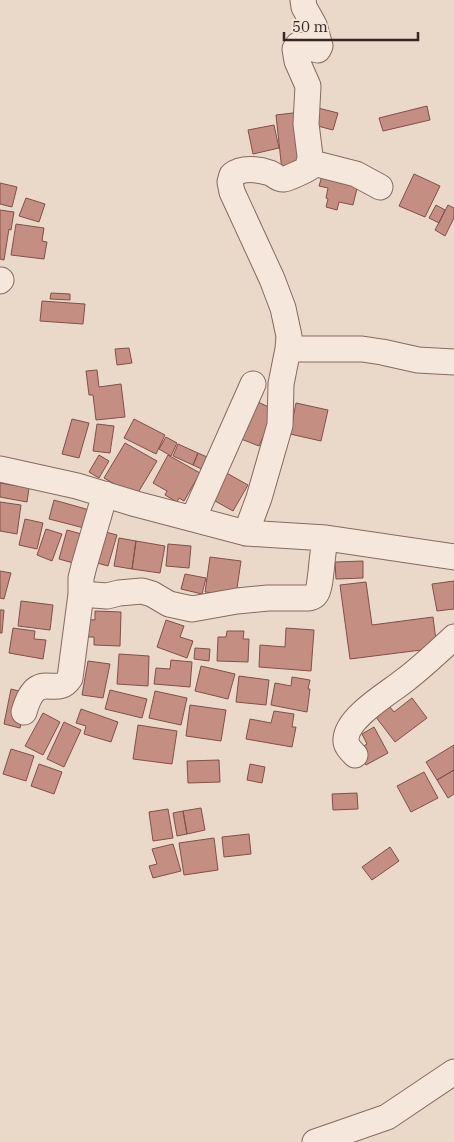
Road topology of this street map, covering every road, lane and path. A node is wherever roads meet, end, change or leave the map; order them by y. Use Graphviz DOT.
graph roads {
  1 [pos="303,0"];
  2 [pos="309,162"];
  3 [pos="380,187"];
  4 [pos="288,349"];
  5 [pos="454,362"];
  6 [pos="253,384"];
  7 [pos="0,469"];
  8 [pos="105,494"];
  9 [pos="193,519"];
  10 [pos="246,533"];
  11 [pos="326,538"];
  12 [pos="454,557"];
  13 [pos="81,594"];
  14 [pos="454,637"];
  15 [pos="24,712"];
  16 [pos="355,755"];
  17 [pos="454,1072"];
  18 [pos="315,1142"];
  1 -- 2 [label="street"];
  2 -- 3 [label="street"];
  2 -- 4 [label="street"];
  4 -- 5 [label="street"];
  4 -- 10 [label="street"];
  6 -- 9 [label="street"];
  7 -- 8 [label="street"];
  8 -- 9 [label="street"];
  8 -- 13 [label="street"];
  9 -- 10 [label="street"];
  10 -- 11 [label="street"];
  11 -- 12 [label="street"];
  11 -- 13 [label="street"];
  13 -- 15 [label="street"];
  14 -- 16 [label="street"];
  17 -- 18 [label="street"];
}
